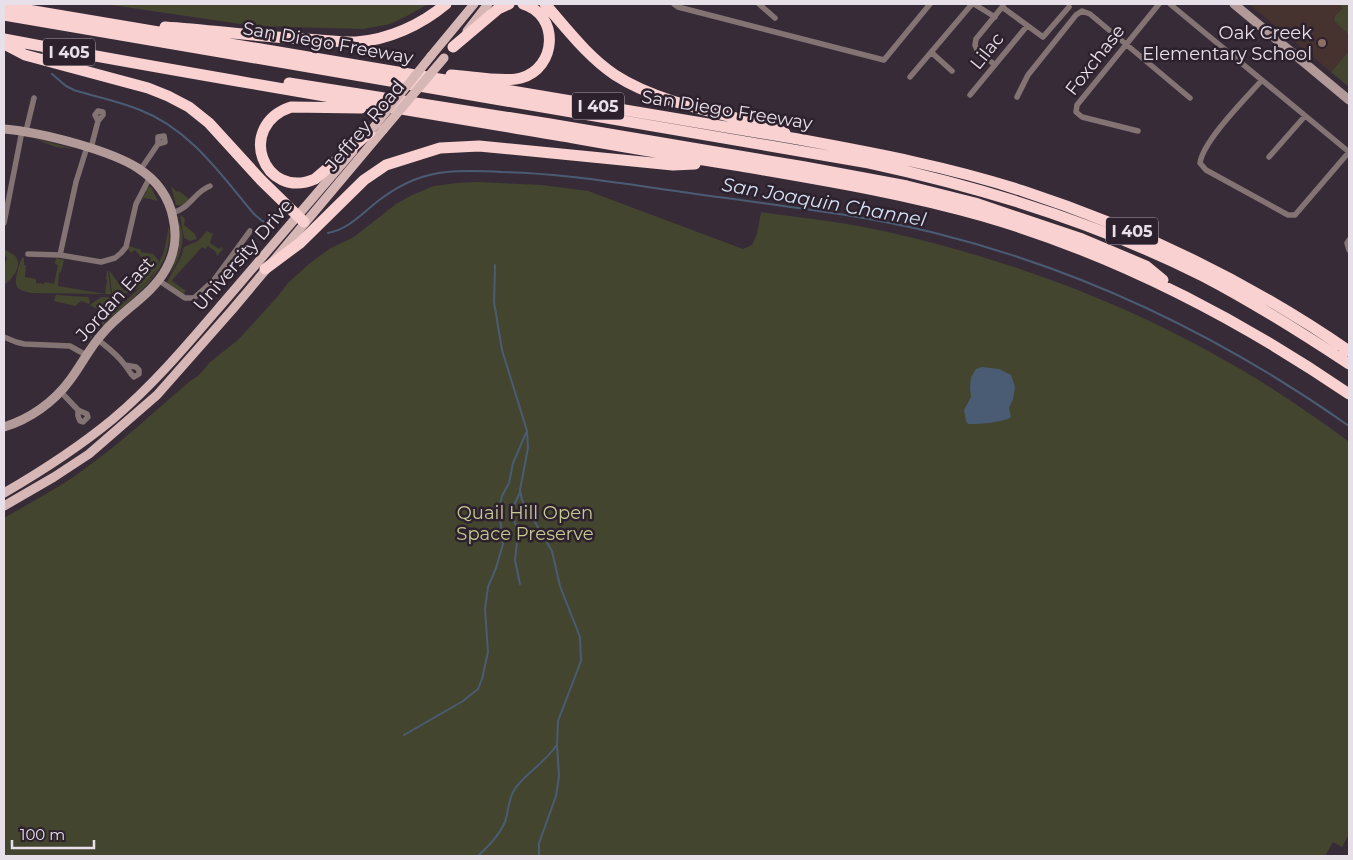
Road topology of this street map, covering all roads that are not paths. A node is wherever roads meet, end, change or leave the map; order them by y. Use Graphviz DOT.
graph roads {
  1 [pos="446,4"];
  2 [pos="474,4"];
  3 [pos="488,4"];
  4 [pos="509,4"];
  5 [pos="523,4"];
  6 [pos="546,4"];
  7 [pos="674,4"];
  8 [pos="759,4"];
  9 [pos="930,4"];
  10 [pos="973,4"];
  11 [pos="1159,4"];
  12 [pos="1170,4"];
  13 [pos="1234,4"];
  14 [pos="1003,5"];
  15 [pos="4,6"];
  16 [pos="1069,7"];
  17 [pos="4,15"];
  18 [pos="994,17"];
  19 [pos="775,18"];
  20 [pos="101,22"];
  21 [pos="1027,26"];
  22 [pos="4,39"];
  23 [pos="4,44"];
  24 [pos="1126,44"];
  25 [pos="453,47"];
  26 [pos="931,52"];
  27 [pos="995,65"];
  28 [pos="952,71"];
  29 [pos="398,72"];
  30 [pos="203,75"];
  31 [pos="910,77"];
  32 [pos="1262,80"];
  33 [pos="970,95"];
  34 [pos="1017,97"];
  35 [pos="34,98"];
  36 [pos="1190,98"];
  37 [pos="1349,100"];
  38 [pos="383,107"];
  39 [pos="1305,116"];
  40 [pos="98,121"];
  41 [pos="4,129"];
  42 [pos="372,130"];
  43 [pos="24,131"];
  44 [pos="1138,131"];
  45 [pos="798,139"];
  46 [pos="158,144"];
  47 [pos="89,147"];
  48 [pos="1349,152"];
  49 [pos="1269,158"];
  50 [pos="714,162"];
  51 [pos="141,170"];
  52 [pos="150,176"];
  53 [pos="210,186"];
  54 [pos="172,213"];
  55 [pos="301,219"];
  56 [pos="4,222"];
  57 [pos="250,231"];
  58 [pos="1349,240"];
  59 [pos="1349,250"];
  60 [pos="28,254"];
  61 [pos="60,255"];
  62 [pos="266,269"];
  63 [pos="158,280"];
  64 [pos="1178,292"];
  65 [pos="4,336"];
  66 [pos="98,339"];
  67 [pos="1349,351"];
  68 [pos="86,355"];
  69 [pos="1349,364"];
  70 [pos="125,365"];
  71 [pos="60,391"];
  72 [pos="1349,394"];
  73 [pos="78,410"];
  74 [pos="4,427"];
  75 [pos="4,493"];
  76 [pos="4,506"];
  1 -- 20 [label="highway"];
  2 -- 42 [label="main road, University Drive, bridge"];
  3 -- 25 [label="main road, Jeffrey Road"];
  4 -- 25 [label="highway"];
  5 -- 29 [label="highway"];
  6 -- 45 [label="highway"];
  7 -- 9 [label="street"];
  8 -- 19 [label="street"];
  10 -- 18 [label="street"];
  10 -- 26 [label="street"];
  11 -- 24 [label="street, Foxchase"];
  12 -- 32 [label="street"];
  13 -- 37 [label="street"];
  14 -- 18 [label="street"];
  14 -- 21 [label="street"];
  15 -- 20 [label="highway, San Diego Freeway / I 405"];
  16 -- 21 [label="street"];
  17 -- 69 [label="highway"];
  18 -- 27 [label="street"];
  20 -- 29 [label="highway, San Diego Freeway / I 405"];
  21 -- 27 [label="street, Lilac"];
  22 -- 30 [label="highway, I 405"];
  23 -- 55 [label="highway"];
  24 -- 34 [label="street"];
  24 -- 36 [label="street"];
  24 -- 44 [label="street, Foxchase"];
  25 -- 55 [label="main road, Jeffrey Road, bridge"];
  26 -- 28 [label="street"];
  26 -- 31 [label="street"];
  27 -- 33 [label="street, Lilac"];
  29 -- 45 [label="highway, San Diego Freeway / I 405"];
  30 -- 38 [label="highway, I 405"];
  30 -- 64 [label="highway"];
  32 -- 39 [label="street"];
  32 -- 48 [label="street"];
  35 -- 43 [label="street"];
  38 -- 42 [label="highway"];
  38 -- 50 [label="highway, I 405"];
  39 -- 48 [label="street"];
  39 -- 49 [label="street"];
  40 -- 47 [label="street"];
  41 -- 43 [label="street, Jordan East"];
  42 -- 55 [label="main road, University Drive"];
  43 -- 47 [label="street, Jordan East"];
  43 -- 56 [label="street"];
  45 -- 67 [label="highway, San Diego Freeway / I 405"];
  46 -- 51 [label="street"];
  47 -- 51 [label="street, Jordan East"];
  47 -- 61 [label="street"];
  50 -- 62 [label="highway"];
  50 -- 64 [label="highway, I 405"];
  51 -- 52 [label="street, Jordan East"];
  52 -- 54 [label="street, Jordan East"];
  52 -- 61 [label="street"];
  53 -- 54 [label="street"];
  54 -- 63 [label="street, Jordan East"];
  55 -- 62 [label="main road, Jeffrey Road"];
  55 -- 75 [label="main road, University Drive"];
  57 -- 63 [label="street"];
  58 -- 59 [label="street"];
  60 -- 61 [label="street"];
  62 -- 76 [label="main road, University Drive"];
  63 -- 66 [label="street, Jordan East"];
  64 -- 72 [label="highway, I 405"];
  65 -- 68 [label="street"];
  66 -- 68 [label="street, Jordan East"];
  66 -- 70 [label="street"];
  68 -- 71 [label="street, Jordan East"];
  71 -- 73 [label="street"];
  71 -- 74 [label="street, Jordan East"];
}
